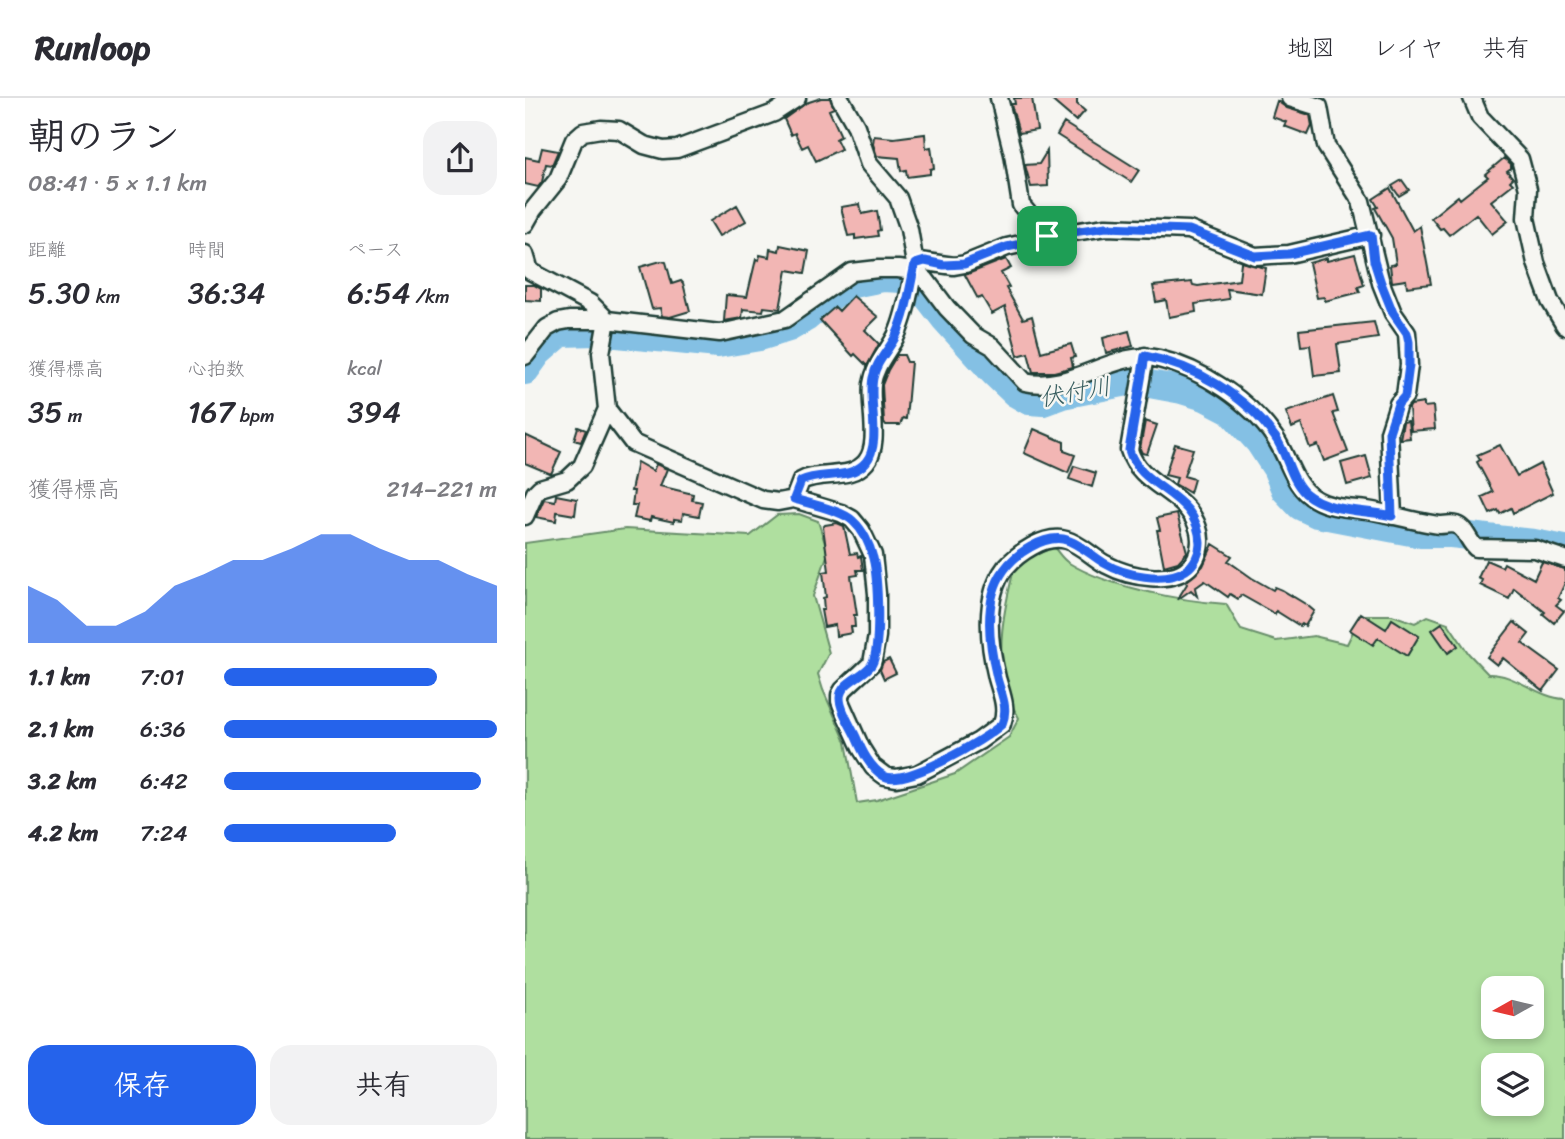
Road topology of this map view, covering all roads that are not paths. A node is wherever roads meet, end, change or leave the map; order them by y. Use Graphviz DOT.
graph roads {
  1 [pos="797,98"];
  2 [pos="840,98"];
  3 [pos="999,98"];
  4 [pos="1290,98"];
  5 [pos="1472,98"];
  6 [pos="525,224"];
  7 [pos="1371,235"];
  8 [pos="1047,236"];
  9 [pos="525,254"];
  10 [pos="912,277"];
  11 [pos="1565,326"];
  12 [pos="605,329"];
  13 [pos="525,356"];
  14 [pos="1145,356"];
  15 [pos="607,409"];
  16 [pos="794,499"];
  17 [pos="525,516"];
  18 [pos="1392,516"];
  19 [pos="1565,559"];
  1 -- 6 [label="street"];
  2 -- 10 [label="street"];
  3 -- 8 [label="street"];
  4 -- 7 [label="street"];
  5 -- 11 [label="street"];
  7 -- 8 [label="street"];
  7 -- 18 [label="street"];
  8 -- 10 [label="street"];
  9 -- 12 [label="street"];
  10 -- 12 [label="street"];
  10 -- 14 [label="street"];
  10 -- 16 [label="street"];
  12 -- 13 [label="street"];
  12 -- 15 [label="street"];
  14 -- 16 [label="street"];
  14 -- 18 [label="street"];
  15 -- 16 [label="street"];
  15 -- 17 [label="street"];
  18 -- 19 [label="street"];
}
